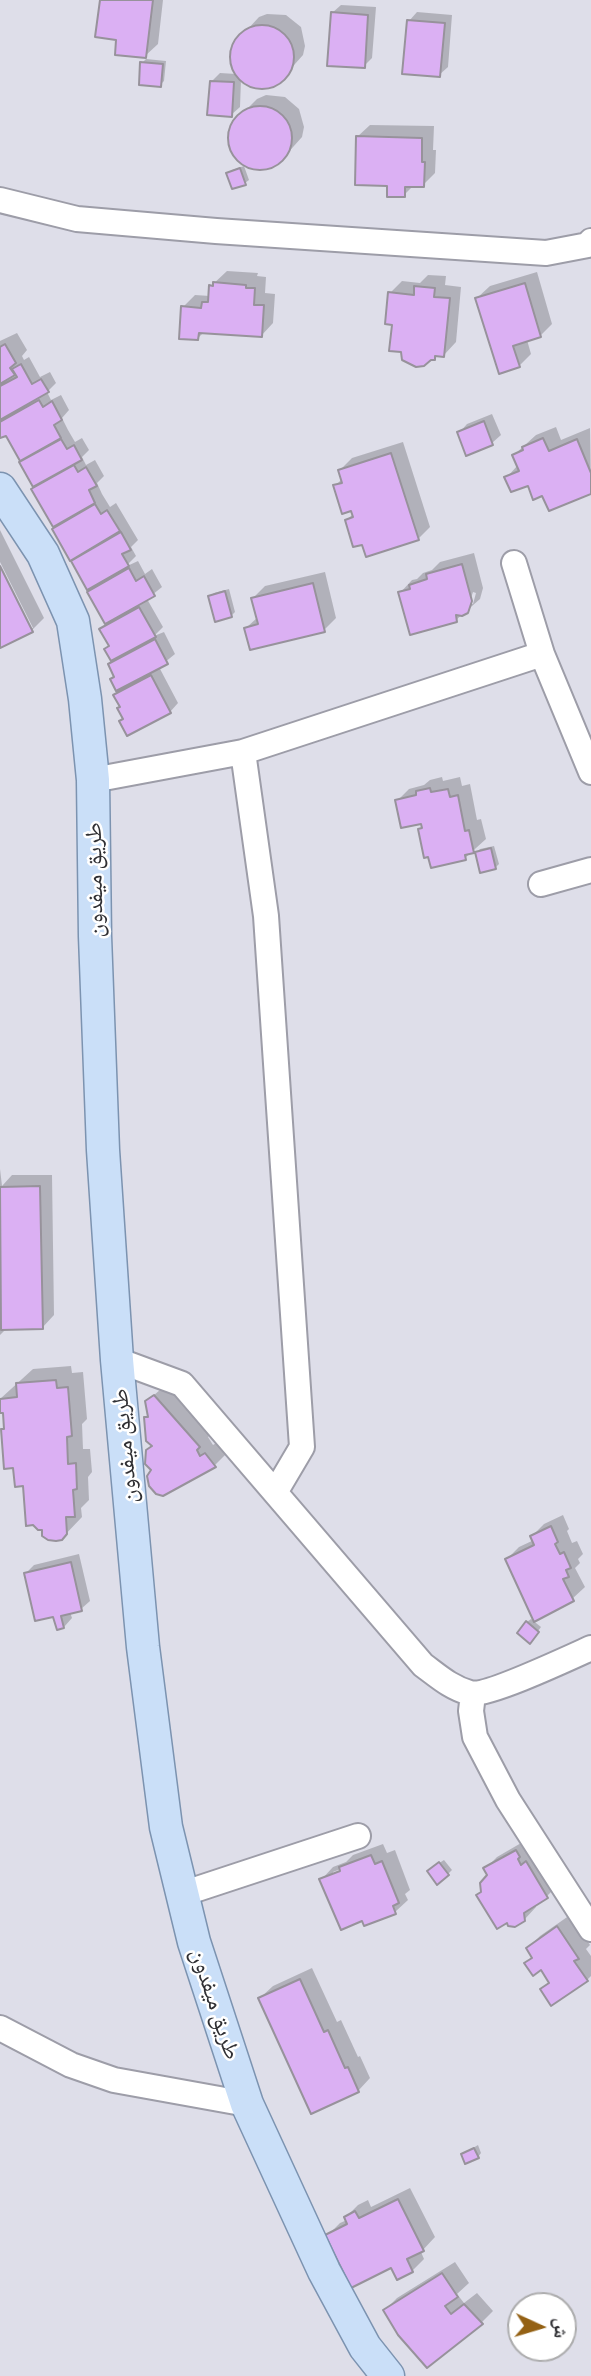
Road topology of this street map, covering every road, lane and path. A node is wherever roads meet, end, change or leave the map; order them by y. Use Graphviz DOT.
graph roads {
  1 [pos="0,200"];
  2 [pos="591,241"];
  3 [pos="0,489"];
  4 [pos="514,563"];
  5 [pos="542,654"];
  6 [pos="243,752"];
  7 [pos="591,772"];
  8 [pos="93,780"];
  9 [pos="591,870"];
  10 [pos="541,884"];
  11 [pos="117,1360"];
  12 [pos="276,1490"];
  13 [pos="591,1648"];
  14 [pos="473,1694"];
  15 [pos="358,1836"];
  16 [pos="182,1894"];
  17 [pos="591,1929"];
  18 [pos="0,2028"];
  19 [pos="247,2104"];
  20 [pos="387,2376"];
  1 -- 2 [label="street"];
  3 -- 8 [label="main road, طريق ميفدون"];
  4 -- 5 [label="street"];
  5 -- 6 [label="street"];
  5 -- 7 [label="street"];
  6 -- 8 [label="street"];
  6 -- 12 [label="street"];
  8 -- 11 [label="main road, طريق ميفدون"];
  9 -- 10 [label="street"];
  11 -- 12 [label="street"];
  11 -- 16 [label="main road, طريق ميفدون"];
  12 -- 14 [label="street"];
  13 -- 14 [label="street"];
  14 -- 17 [label="street"];
  15 -- 16 [label="street"];
  16 -- 19 [label="main road, طريق ميفدون"];
  18 -- 19 [label="street"];
  19 -- 20 [label="main road, طريق ميفدون"];
}
